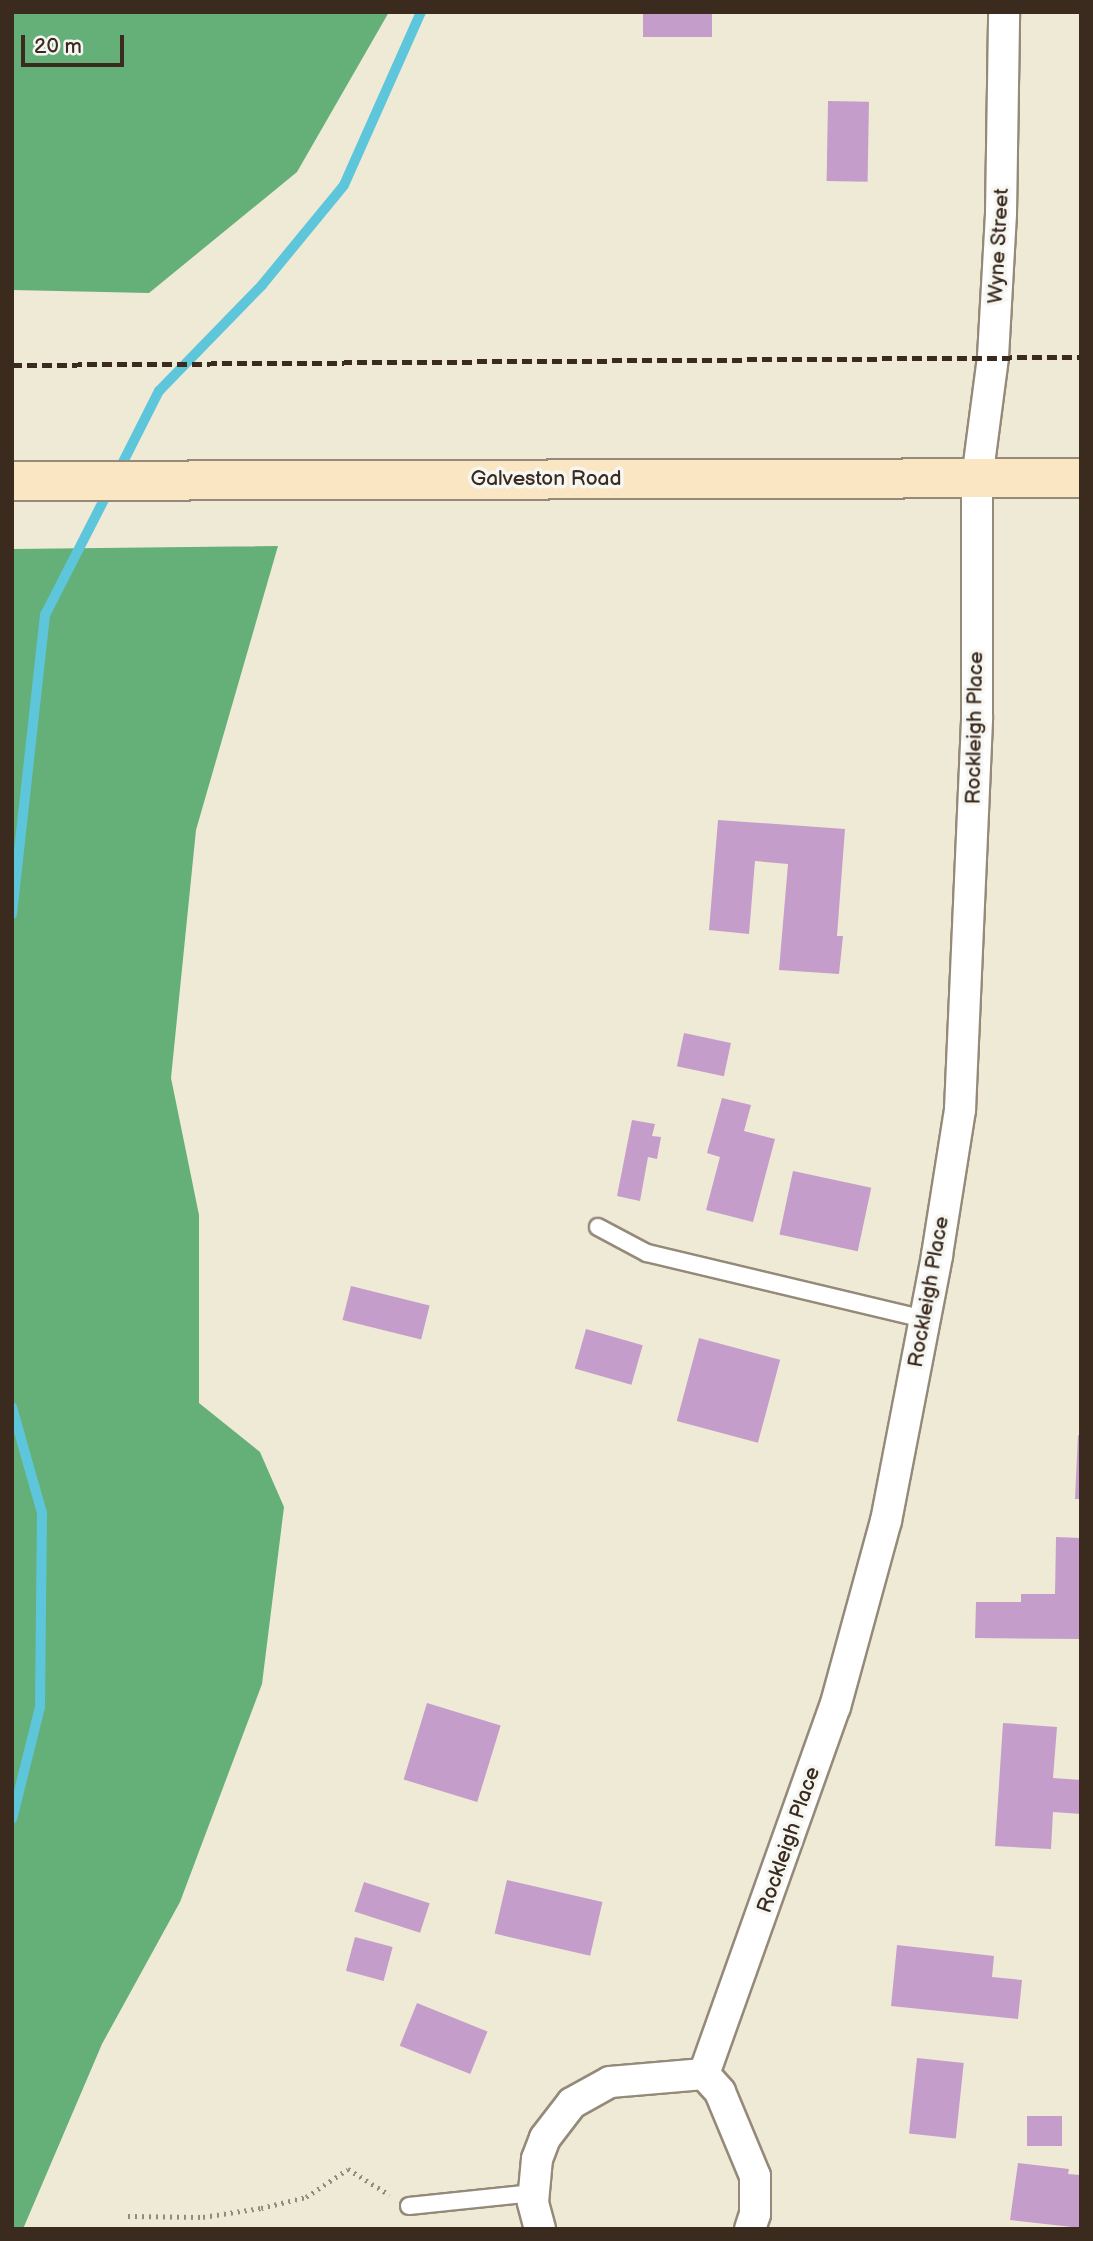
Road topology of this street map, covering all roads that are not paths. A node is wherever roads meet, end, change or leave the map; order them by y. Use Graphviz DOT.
graph roads {
  1 [pos="1004,12"];
  2 [pos="1081,478"];
  3 [pos="977,479"];
  4 [pos="12,481"];
  5 [pos="597,1227"];
  6 [pos="924,1319"];
  7 [pos="704,2074"];
  8 [pos="533,2193"];
  9 [pos="409,2206"];
  10 [pos="540,2229"];
  11 [pos="750,2229"];
  1 -- 3 [label="street, Wyne Street"];
  2 -- 3 [label="main road, Galveston Road"];
  3 -- 4 [label="main road, Galveston Road"];
  3 -- 6 [label="street, Rockleigh Place"];
  5 -- 6 [label="lane"];
  6 -- 7 [label="street, Rockleigh Place"];
  7 -- 8 [label="street"];
  7 -- 11 [label="street"];
  8 -- 9 [label="lane"];
  8 -- 10 [label="street"];
}
